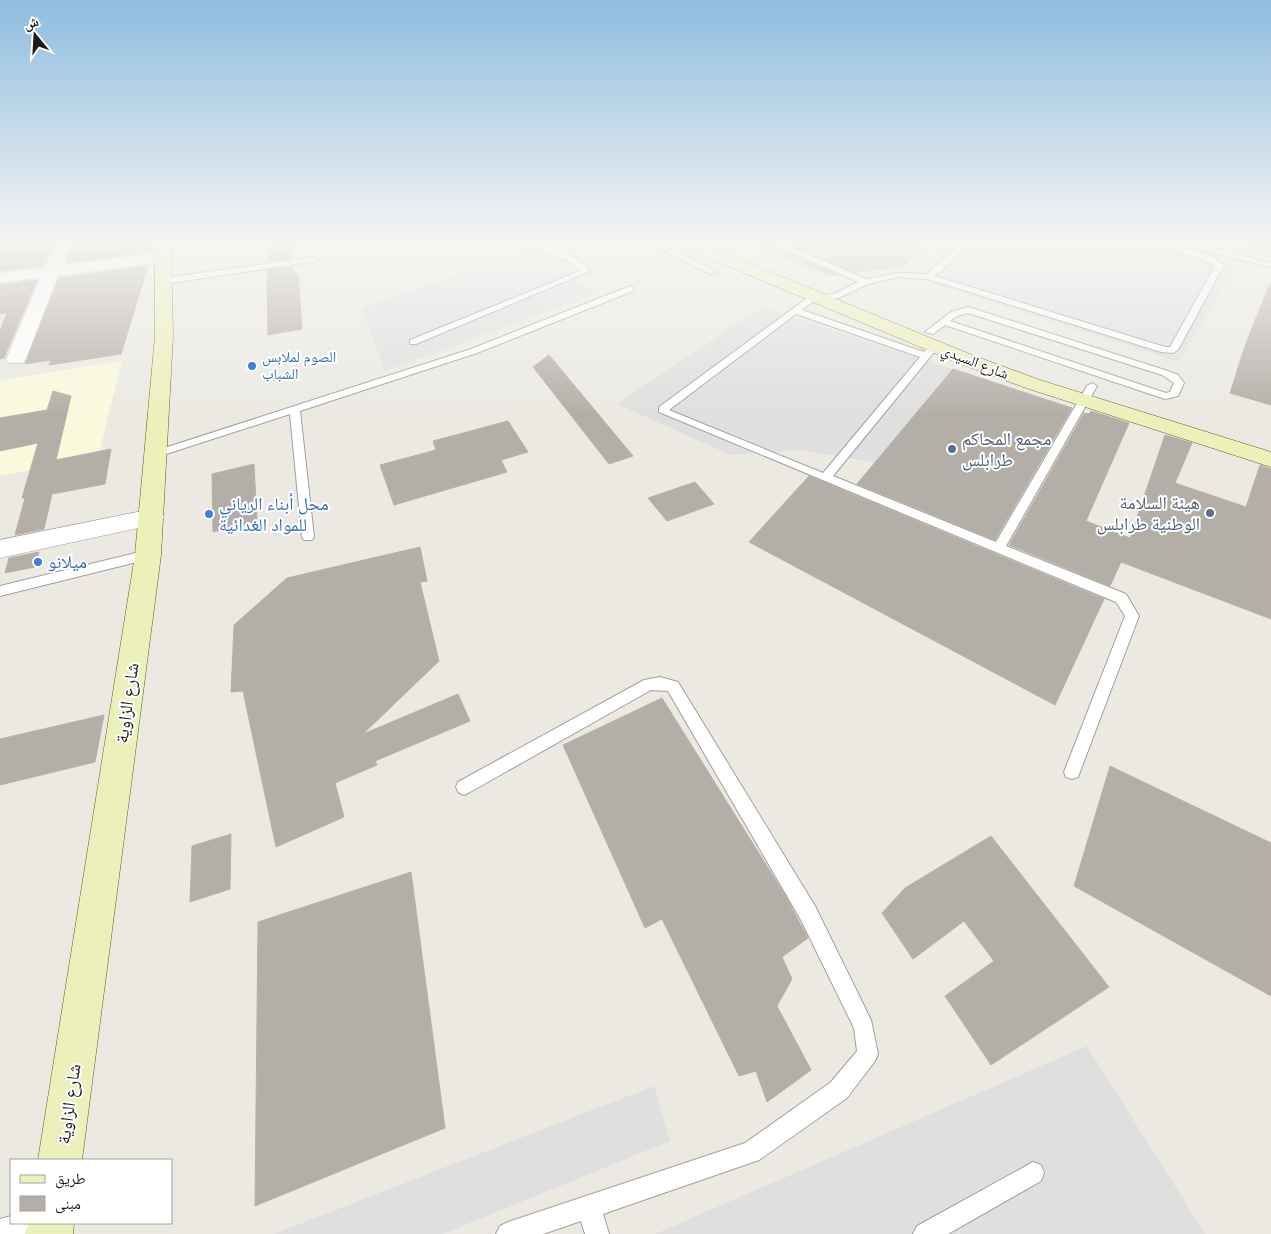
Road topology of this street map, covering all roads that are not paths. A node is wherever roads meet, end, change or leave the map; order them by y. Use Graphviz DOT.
graph roads {
  1 [pos="39,301"];
  2 [pos="164,301"];
  3 [pos="514,301"];
  4 [pos="603,301"];
  5 [pos="809,301"];
  6 [pos="821,301"];
  7 [pos="846,301"];
  8 [pos="1007,301"];
  9 [pos="1201,301"];
  10 [pos="795,311"];
  11 [pos="934,339"];
  12 [pos="413,342"];
  13 [pos="16,359"];
  14 [pos="1088,393"];
  15 [pos="295,409"];
  16 [pos="1237,441"];
  17 [pos="1271,444"];
  18 [pos="156,454"];
  19 [pos="1271,460"];
  20 [pos="826,478"];
  21 [pos="152,517"];
  22 [pos="308,537"];
  23 [pos="999,548"];
  24 [pos="0,549"];
  25 [pos="148,555"];
  26 [pos="0,591"];
  27 [pos="1072,772"];
  28 [pos="464,788"];
  29 [pos="60,1159"];
  30 [pos="1033,1173"];
  31 [pos="589,1207"];
  32 [pos="23,1224"];
  33 [pos="0,1231"];
  34 [pos="508,1234"];
  35 [pos="597,1234"];
  36 [pos="925,1234"];
  1 -- 13 [label="street"];
  2 -- 18 [label="main road, شارع الزاوية"];
  3 -- 12 [label="lane"];
  4 -- 15 [label="lane"];
  5 -- 10 [label="lane"];
  6 -- 11 [label="main road, شارع السيدي"];
  7 -- 11 [label="main road, شارع السيدي"];
  8 -- 9 [label="lane"];
  10 -- 11 [label="lane"];
  10 -- 20 [label="lane"];
  11 -- 11 [label="lane"];
  11 -- 14 [label="main road, شارع السيدي"];
  11 -- 20 [label="lane"];
  14 -- 16 [label="main road, شارع السيدي"];
  14 -- 23 [label="lane"];
  15 -- 18 [label="lane"];
  15 -- 22 [label="lane"];
  16 -- 17 [label="main road, شارع السيدي"];
  16 -- 19 [label="main road, شارع السيدي"];
  18 -- 21 [label="main road, شارع الزاوية"];
  20 -- 23 [label="lane"];
  21 -- 24 [label="street"];
  21 -- 25 [label="main road, شارع الزاوية"];
  23 -- 27 [label="lane"];
  25 -- 26 [label="lane"];
  25 -- 29 [label="main road, شارع الزاوية"];
  28 -- 31 [label="lane"];
  30 -- 36 [label="lane"];
  31 -- 34 [label="lane"];
  31 -- 35 [label="lane"];
  32 -- 33 [label="lane"];
}
